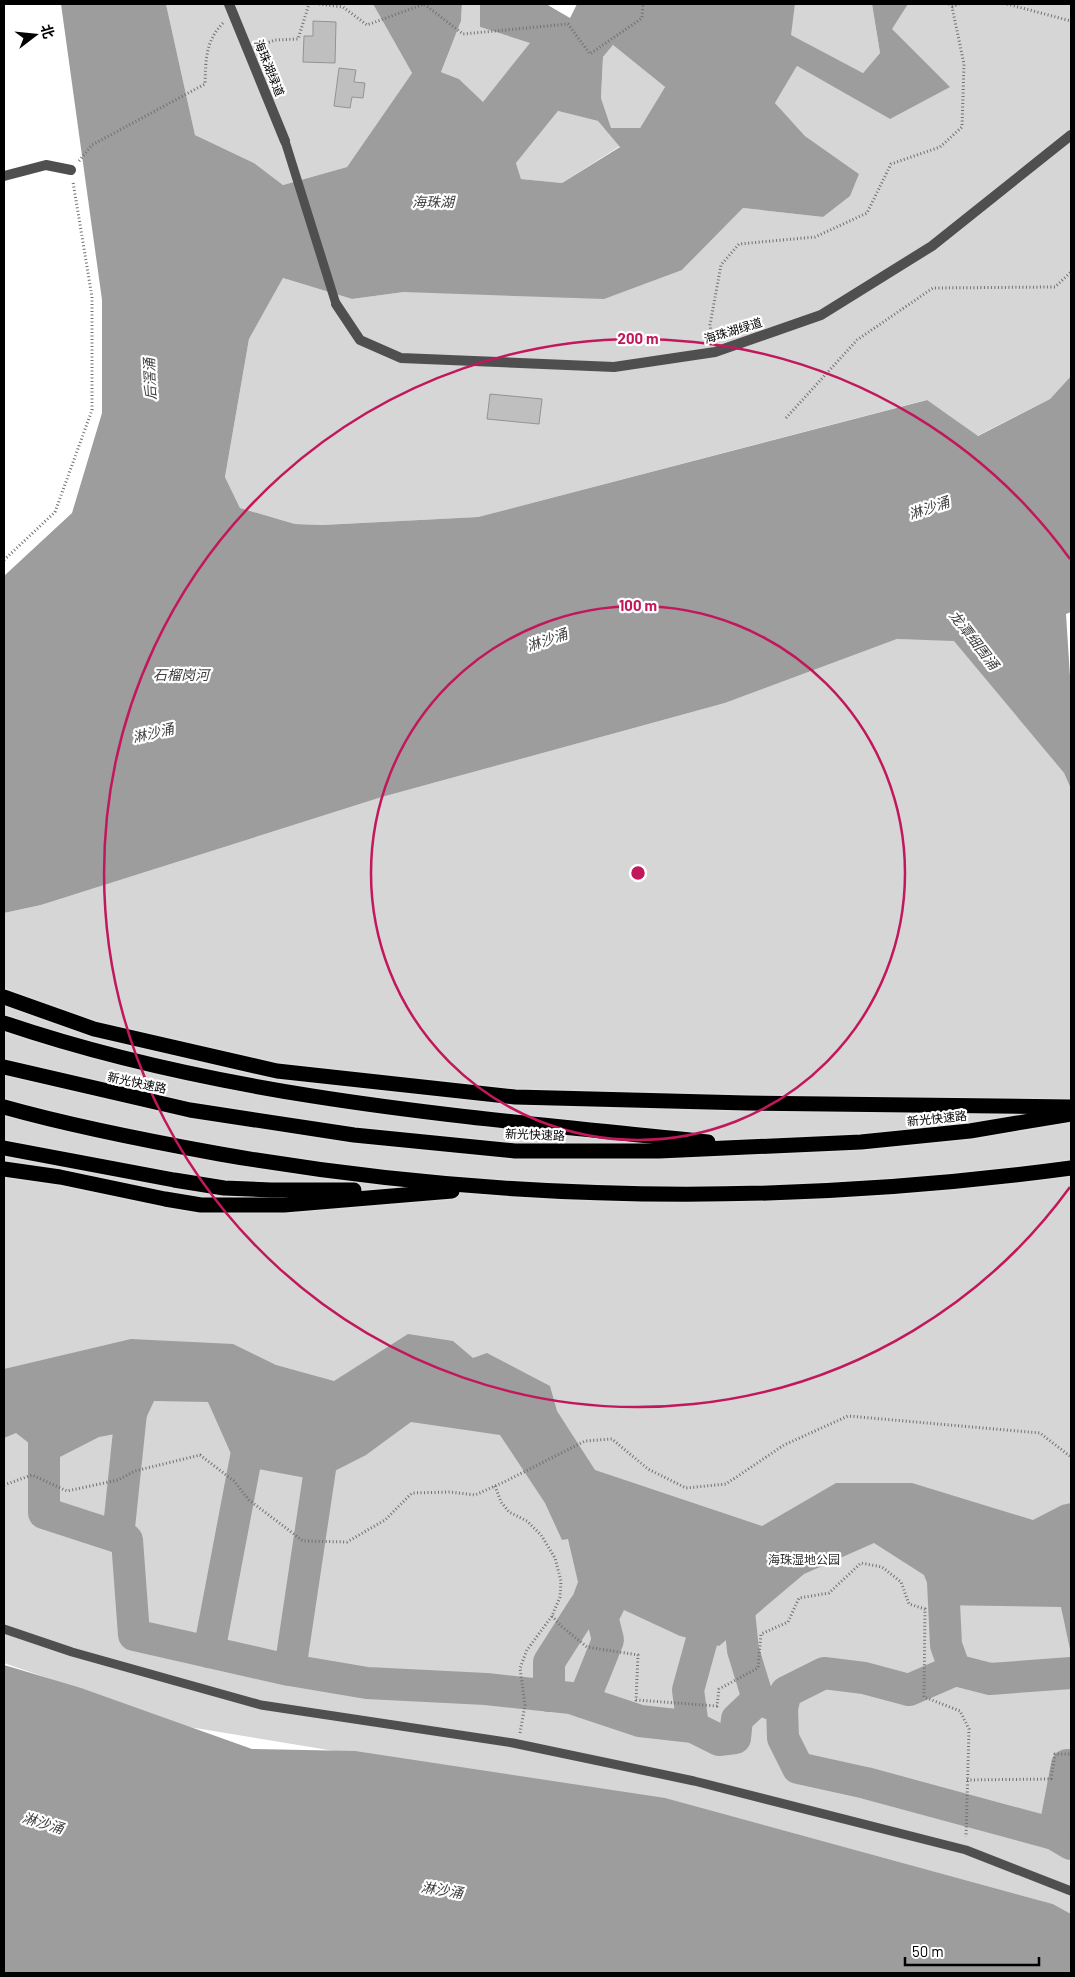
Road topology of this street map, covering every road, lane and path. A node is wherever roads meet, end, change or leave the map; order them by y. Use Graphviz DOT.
graph roads {
  1 [pos="308,4"];
  2 [pos="319,4"];
  3 [pos="424,4"];
  4 [pos="643,4"];
  5 [pos="959,4"];
  6 [pos="1007,4"];
  7 [pos="950,5"];
  8 [pos="231,8"];
  9 [pos="1071,21"];
  10 [pos="249,50"];
  11 [pos="1071,135"];
  12 [pos="284,142"];
  13 [pos="71,170"];
  14 [pos="4,176"];
  15 [pos="1071,272"];
  16 [pos="336,304"];
  17 [pos="714,352"];
  18 [pos="786,418"];
  19 [pos="4,560"];
  20 [pos="4,997"];
  21 [pos="7,1024"];
  22 [pos="4,1067"];
  23 [pos="4,1107"];
  24 [pos="1071,1107"];
  25 [pos="1071,1114"];
  26 [pos="4,1148"];
  27 [pos="764,1148"];
  28 [pos="1071,1168"];
  29 [pos="4,1169"];
  30 [pos="498,1187"];
  31 [pos="1071,1457"];
  32 [pos="4,1484"];
  33 [pos="495,1486"];
  34 [pos="552,1616"];
  35 [pos="4,1628"];
  36 [pos="518,1744"];
  37 [pos="1071,1754"];
  38 [pos="967,1780"];
  39 [pos="966,1850"];
  40 [pos="1071,1891"];
  1 -- 10 [label="path"];
  2 -- 3 [label="path"];
  3 -- 4 [label="path"];
  5 -- 7 [label="path"];
  6 -- 9 [label="path"];
  7 -- 17 [label="path"];
  8 -- 10 [label="street, 海珠湖绿道"];
  8 -- 13 [label="path"];
  10 -- 12 [label="street, 海珠湖绿道"];
  11 -- 17 [label="street, 海珠湖绿道"];
  12 -- 16 [label="lane"];
  13 -- 14 [label="street"];
  13 -- 19 [label="path"];
  15 -- 18 [label="path"];
  16 -- 17 [label="street, 海珠湖绿道"];
  20 -- 24 [label="highway"];
  21 -- 27 [label="highway"];
  22 -- 27 [label="highway, 新光快速路"];
  23 -- 30 [label="highway"];
  25 -- 27 [label="highway, 新光快速路"];
  26 -- 30 [label="highway"];
  28 -- 30 [label="highway"];
  29 -- 30 [label="highway"];
  31 -- 33 [label="path"];
  32 -- 33 [label="path"];
  33 -- 34 [label="path"];
  34 -- 36 [label="path"];
  34 -- 38 [label="path"];
  35 -- 36 [label="lane"];
  36 -- 39 [label="lane"];
  37 -- 38 [label="path"];
  38 -- 39 [label="path"];
  39 -- 40 [label="lane"];
}
